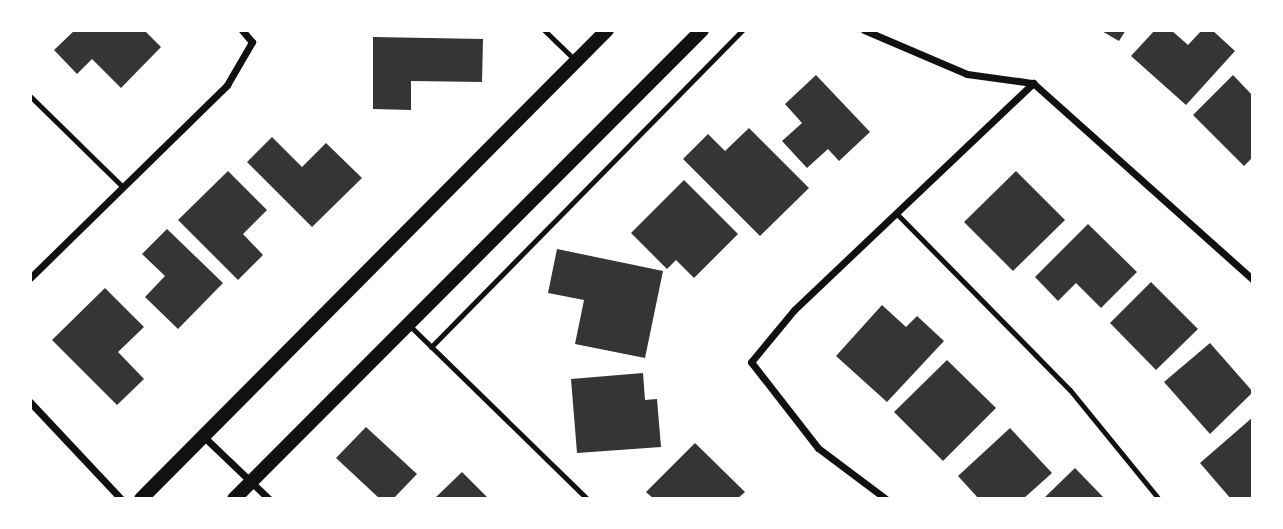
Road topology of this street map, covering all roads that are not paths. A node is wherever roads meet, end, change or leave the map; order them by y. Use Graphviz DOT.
graph roads {
  1 [pos="243,30"];
  2 [pos="544,30"];
  3 [pos="607,30"];
  4 [pos="702,30"];
  5 [pos="741,30"];
  6 [pos="864,30"];
  7 [pos="576,61"];
  8 [pos="1033,83"];
  9 [pos="30,96"];
  10 [pos="123,187"];
  11 [pos="896,213"];
  12 [pos="30,278"];
  13 [pos="1253,280"];
  14 [pos="408,324"];
  15 [pos="430,346"];
  16 [pos="30,402"];
  17 [pos="202,436"];
  18 [pos="252,481"];
  19 [pos="121,499"];
  20 [pos="141,499"];
  21 [pos="234,499"];
  22 [pos="269,499"];
  23 [pos="587,499"];
  24 [pos="886,499"];
  25 [pos="1159,499"];
  1 -- 10 [label="street"];
  2 -- 7 [label="lane"];
  3 -- 7 [label="main road"];
  4 -- 14 [label="main road"];
  5 -- 15 [label="lane"];
  6 -- 8 [label="street"];
  7 -- 17 [label="main road"];
  8 -- 11 [label="street"];
  8 -- 13 [label="street"];
  9 -- 10 [label="lane"];
  10 -- 12 [label="street"];
  11 -- 24 [label="street"];
  11 -- 25 [label="lane"];
  14 -- 15 [label="lane"];
  14 -- 18 [label="main road"];
  15 -- 23 [label="lane"];
  16 -- 19 [label="street"];
  17 -- 18 [label="street"];
  17 -- 20 [label="main road"];
  18 -- 21 [label="main road"];
  18 -- 22 [label="street"];
}
